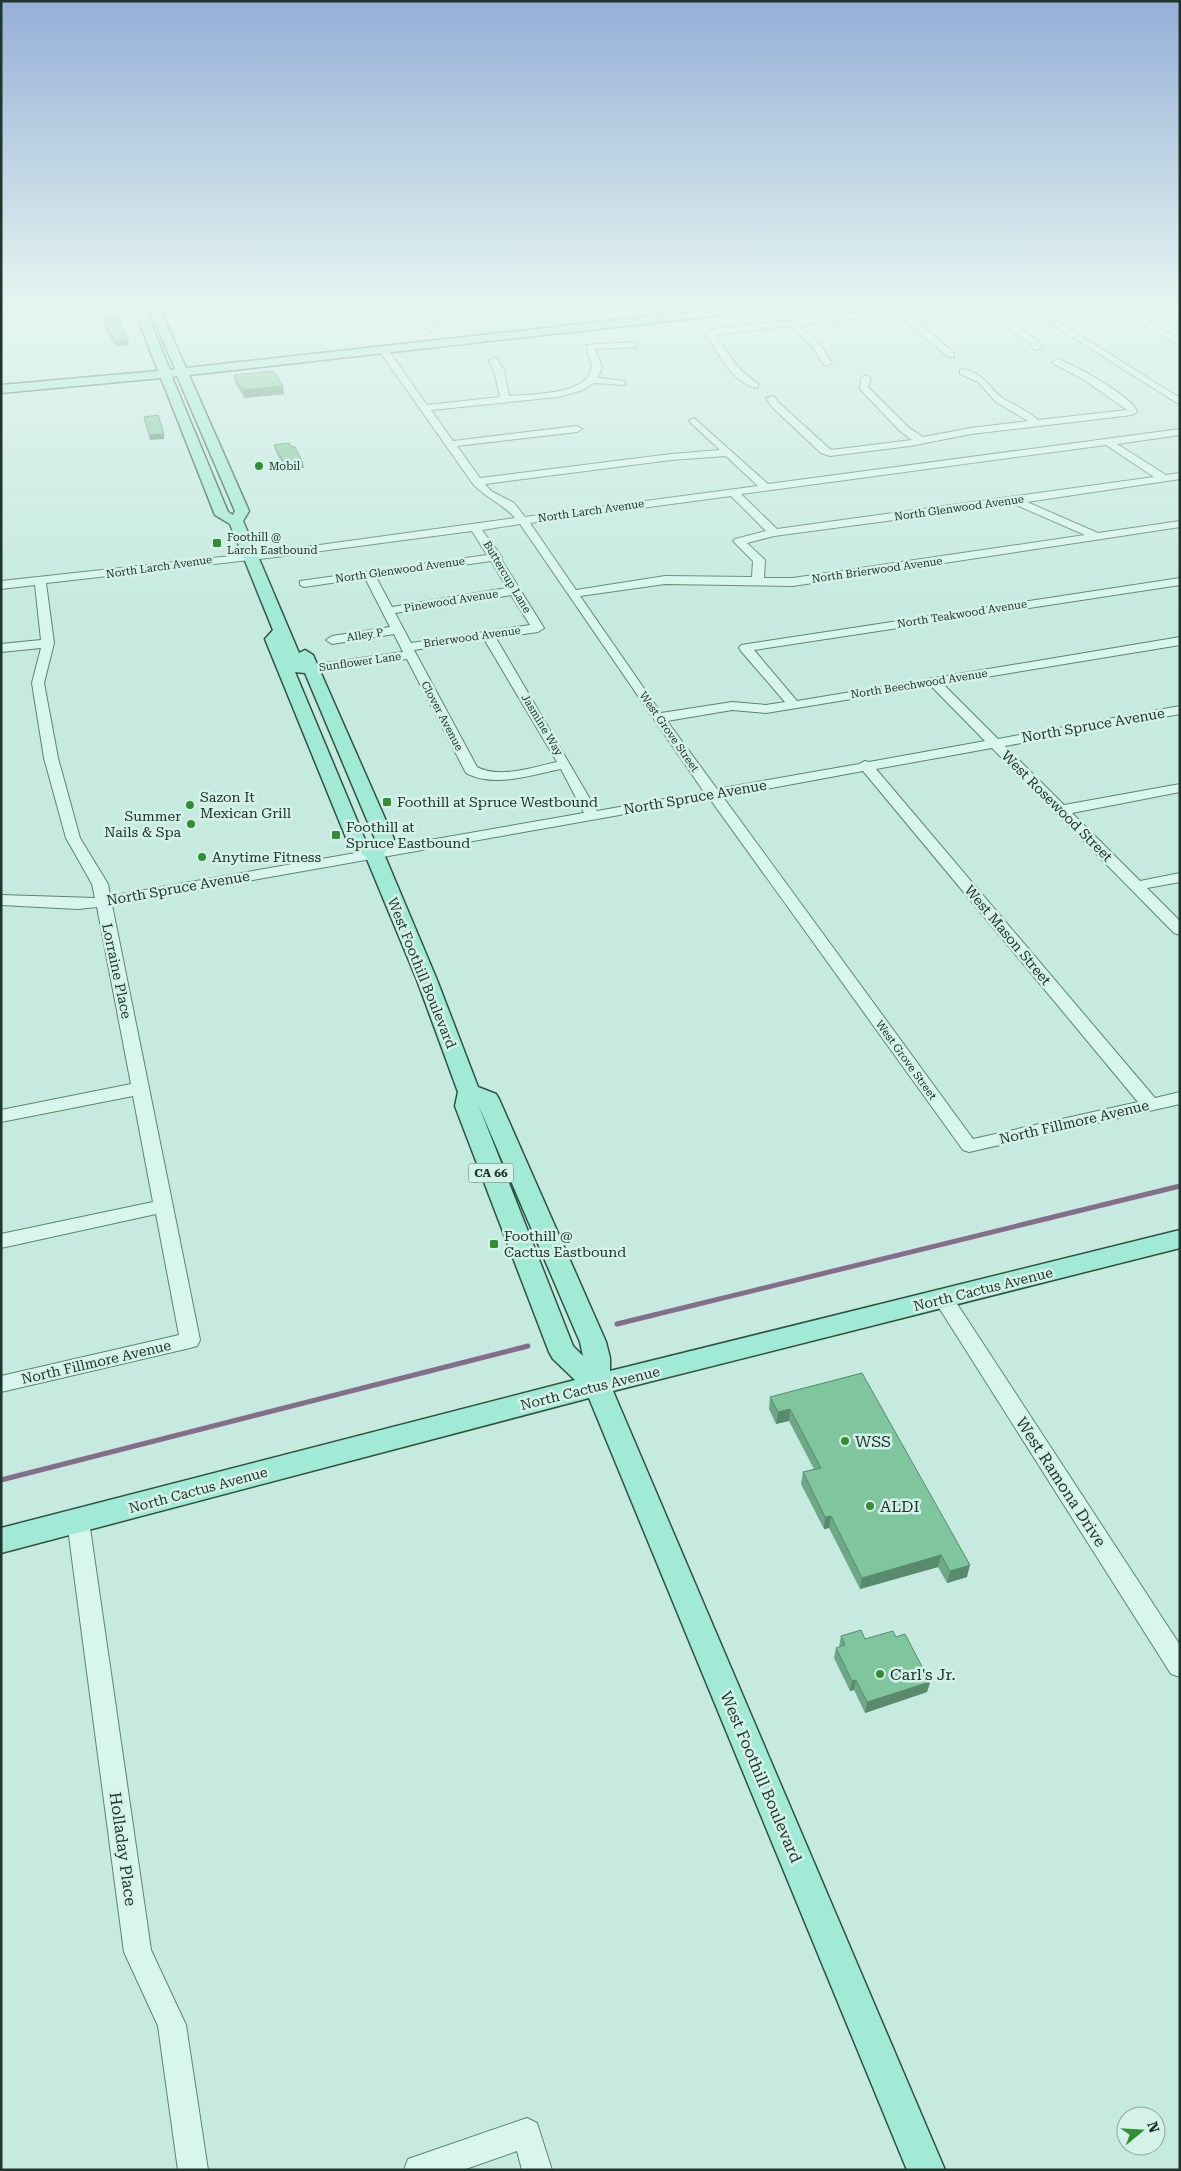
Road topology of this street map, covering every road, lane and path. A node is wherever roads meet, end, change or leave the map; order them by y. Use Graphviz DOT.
graph roads {
  1 [pos="178,407"];
  2 [pos="198,407"];
  3 [pos="431,407"];
  4 [pos="778,407"];
  5 [pos="883,407"];
  6 [pos="1013,407"];
  7 [pos="1129,407"];
  8 [pos="425,408"];
  9 [pos="694,421"];
  10 [pos="1037,424"];
  11 [pos="185,426"];
  12 [pos="578,429"];
  13 [pos="991,429"];
  14 [pos="971,431"];
  15 [pos="1180,432"];
  16 [pos="921,441"];
  17 [pos="1108,442"];
  18 [pos="451,444"];
  19 [pos="218,453"];
  20 [pos="727,453"];
  21 [pos="1023,453"];
  22 [pos="1004,455"];
  23 [pos="204,470"];
  24 [pos="1180,476"];
  25 [pos="1163,478"];
  26 [pos="477,482"];
  27 [pos="765,487"];
  28 [pos="733,492"];
  29 [pos="1015,501"];
  30 [pos="239,504"];
  31 [pos="522,520"];
  32 [pos="236,521"];
  33 [pos="1180,524"];
  34 [pos="476,527"];
  35 [pos="774,533"];
  36 [pos="1098,537"];
  37 [pos="248,555"];
  38 [pos="496,558"];
  39 [pos="369,575"];
  40 [pos="703,579"];
  41 [pos="40,580"];
  42 [pos="1180,581"];
  43 [pos="758,582"];
  44 [pos="304,583"];
  45 [pos="1,585"];
  46 [pos="514,591"];
  47 [pos="702,593"];
  48 [pos="573,594"];
  49 [pos="387,611"];
  50 [pos="538,628"];
  51 [pos="282,630"];
  52 [pos="397,630"];
  53 [pos="488,635"];
  54 [pos="332,640"];
  55 [pos="1180,641"];
  56 [pos="48,643"];
  57 [pos="1,648"];
  58 [pos="407,651"];
  59 [pos="311,669"];
  60 [pos="934,682"];
  61 [pos="794,705"];
  62 [pos="1180,710"];
  63 [pos="658,718"];
  64 [pos="995,743"];
  65 [pos="565,764"];
  66 [pos="865,765"];
  67 [pos="1180,788"];
  68 [pos="713,794"];
  69 [pos="1062,810"];
  70 [pos="593,816"];
  71 [pos="374,854"];
  72 [pos="1180,877"];
  73 [pos="1136,886"];
  74 [pos="1,900"];
  75 [pos="102,902"];
  76 [pos="1180,930"];
  77 [pos="142,1088"];
  78 [pos="1180,1098"];
  79 [pos="1150,1104"];
  80 [pos="1,1116"];
  81 [pos="969,1146"];
  82 [pos="164,1206"];
  83 [pos="1180,1239"];
  84 [pos="1,1241"];
  85 [pos="943,1298"];
  86 [pos="190,1340"];
  87 [pos="1,1384"];
  88 [pos="597,1385"];
  89 [pos="78,1521"];
  90 [pos="1,1541"];
  91 [pos="1180,1666"];
  92 [pos="193,2170"];
  93 [pos="419,2170"];
  94 [pos="537,2170"];
  95 [pos="926,2170"];
  1 -- 11 [label="main road"];
  2 -- 19 [label="main road"];
  3 -- 8 [label="street"];
  4 -- 16 [label="street"];
  5 -- 16 [label="street"];
  6 -- 10 [label="street"];
  7 -- 10 [label="street"];
  8 -- 18 [label="street, West Grove Street"];
  9 -- 20 [label="street"];
  10 -- 13 [label="street"];
  11 -- 19 [label="main road"];
  11 -- 23 [label="main road"];
  12 -- 18 [label="street"];
  13 -- 14 [label="street"];
  13 -- 21 [label="street"];
  14 -- 16 [label="street"];
  14 -- 22 [label="street"];
  15 -- 17 [label="street, North Larch Avenue"];
  17 -- 21 [label="street, North Larch Avenue"];
  17 -- 25 [label="street"];
  18 -- 26 [label="street, West Grove Street"];
  19 -- 30 [label="main road"];
  20 -- 26 [label="street"];
  20 -- 27 [label="street"];
  21 -- 22 [label="street, North Larch Avenue"];
  22 -- 27 [label="street, North Larch Avenue"];
  23 -- 30 [label="main road"];
  23 -- 32 [label="main road"];
  24 -- 25 [label="street, North Glenwood Avenue"];
  25 -- 29 [label="street, North Glenwood Avenue"];
  26 -- 31 [label="street, West Grove Street"];
  27 -- 28 [label="street, North Larch Avenue"];
  28 -- 31 [label="street, North Larch Avenue"];
  28 -- 35 [label="street"];
  29 -- 35 [label="street, North Glenwood Avenue"];
  29 -- 36 [label="street"];
  30 -- 32 [label="main road"];
  31 -- 34 [label="street, North Larch Avenue"];
  31 -- 48 [label="street, West Grove Street"];
  32 -- 37 [label="main road"];
  33 -- 36 [label="street, North Brierwood Avenue"];
  34 -- 37 [label="street, North Larch Avenue"];
  34 -- 38 [label="street, Buttercup Lane"];
  35 -- 43 [label="street, North Glenwood Avenue"];
  36 -- 43 [label="street, North Brierwood Avenue"];
  37 -- 41 [label="street, North Larch Avenue"];
  37 -- 51 [label="main road"];
  38 -- 39 [label="street, North Glenwood Avenue"];
  38 -- 46 [label="street, Buttercup Lane"];
  39 -- 44 [label="street, North Glenwood Avenue"];
  39 -- 49 [label="street, Clover Avenue"];
  40 -- 43 [label="street, North Brierwood Avenue"];
  40 -- 47 [label="street"];
  40 -- 48 [label="street, North Brierwood Avenue"];
  41 -- 45 [label="street, North Larch Avenue"];
  41 -- 56 [label="street, Lorraine Place"];
  42 -- 61 [label="street, North Teakwood Avenue"];
  46 -- 49 [label="street, Pinewood Avenue"];
  46 -- 50 [label="street, Buttercup Lane"];
  48 -- 63 [label="street, West Grove Street"];
  49 -- 52 [label="street, Clover Avenue"];
  50 -- 53 [label="street, Brierwood Avenue"];
  51 -- 59 [label="main road"];
  51 -- 71 [label="main road, West Foothill Boulevard"];
  52 -- 54 [label="street, Alley P"];
  52 -- 58 [label="street, Clover Avenue"];
  53 -- 58 [label="street, Brierwood Avenue"];
  53 -- 65 [label="street, Jasmine Way"];
  55 -- 60 [label="street, North Beechwood Avenue"];
  56 -- 57 [label="street"];
  56 -- 75 [label="street, Lorraine Place"];
  58 -- 59 [label="street, Sunflower Lane"];
  58 -- 65 [label="street, Clover Avenue"];
  59 -- 71 [label="main road"];
  60 -- 61 [label="street, North Beechwood Avenue"];
  60 -- 64 [label="street, West Rosewood Street"];
  61 -- 63 [label="street, North Beechwood Avenue"];
  62 -- 64 [label="street, North Spruce Avenue"];
  63 -- 68 [label="street, West Grove Street"];
  64 -- 66 [label="street, North Spruce Avenue"];
  64 -- 69 [label="street, West Rosewood Street"];
  65 -- 70 [label="street, Jasmine Way"];
  66 -- 68 [label="street, North Spruce Avenue"];
  66 -- 79 [label="street, West Mason Street"];
  67 -- 69 [label="street"];
  68 -- 70 [label="street, North Spruce Avenue"];
  68 -- 81 [label="street, West Grove Street"];
  69 -- 73 [label="street, West Rosewood Street"];
  70 -- 71 [label="street, North Spruce Avenue"];
  71 -- 75 [label="street, North Spruce Avenue"];
  71 -- 88 [label="main road, West Foothill Boulevard / CA 66"];
  72 -- 73 [label="street"];
  73 -- 76 [label="street, West Rosewood Street"];
  74 -- 75 [label="street, North Spruce Avenue"];
  75 -- 77 [label="street, Lorraine Place"];
  77 -- 80 [label="street"];
  77 -- 82 [label="street, Lorraine Place"];
  78 -- 79 [label="street, North Fillmore Avenue"];
  79 -- 81 [label="street, North Fillmore Avenue"];
  82 -- 84 [label="street"];
  82 -- 86 [label="street, Lorraine Place"];
  83 -- 85 [label="main road, North Cactus Avenue"];
  85 -- 88 [label="main road, North Cactus Avenue"];
  85 -- 91 [label="street, West Ramona Drive"];
  86 -- 87 [label="street, North Fillmore Avenue"];
  88 -- 89 [label="main road, North Cactus Avenue"];
  88 -- 95 [label="main road, West Foothill Boulevard"];
  89 -- 90 [label="main road, North Cactus Avenue"];
  89 -- 92 [label="street, Holladay Place"];
  93 -- 94 [label="street"];
}
